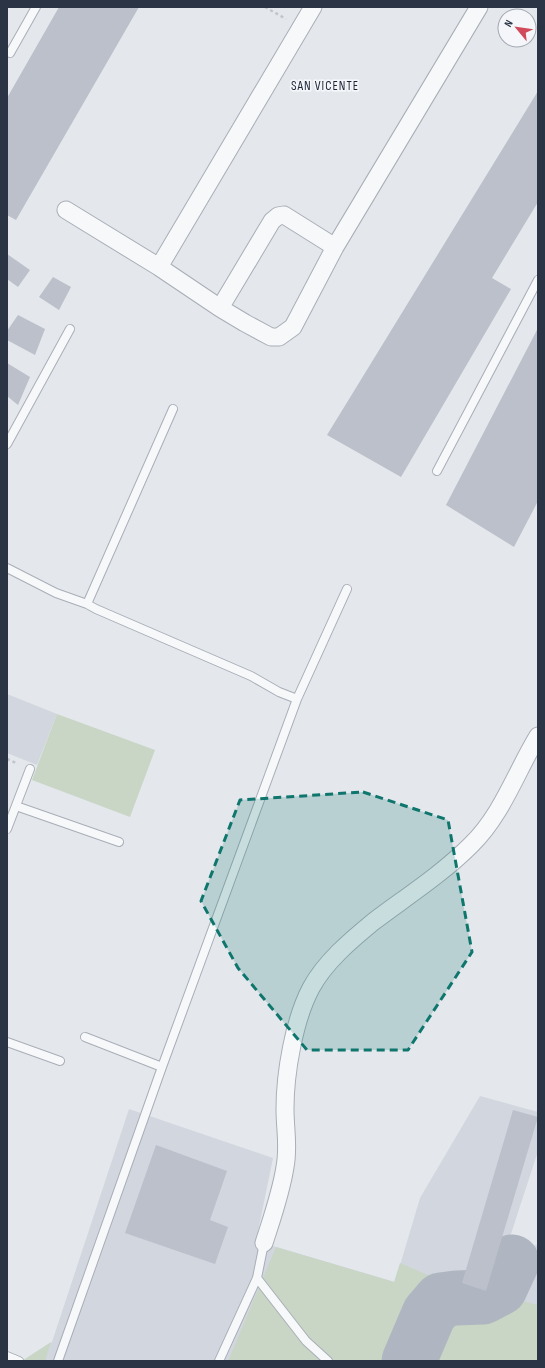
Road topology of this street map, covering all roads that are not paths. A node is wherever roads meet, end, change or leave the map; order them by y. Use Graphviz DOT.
graph roads {
  1 [pos="36,7"];
  2 [pos="313,7"];
  3 [pos="479,7"];
  4 [pos="10,53"];
  5 [pos="66,210"];
  6 [pos="335,247"];
  7 [pos="159,267"];
  8 [pos="538,280"];
  9 [pos="220,308"];
  10 [pos="70,329"];
  11 [pos="173,409"];
  12 [pos="7,444"];
  13 [pos="437,471"];
  14 [pos="7,568"];
  15 [pos="348,589"];
  16 [pos="87,604"];
  17 [pos="296,699"];
  18 [pos="538,736"];
  19 [pos="30,769"];
  20 [pos="16,806"];
  21 [pos="7,829"];
  22 [pos="119,842"];
  23 [pos="86,1037"];
  24 [pos="7,1042"];
  25 [pos="60,1061"];
  26 [pos="162,1067"];
  27 [pos="264,1244"];
  28 [pos="257,1278"];
  29 [pos="7,1356"];
  30 [pos="19,1361"];
  31 [pos="58,1361"];
  32 [pos="219,1361"];
  33 [pos="328,1361"];
  1 -- 4 [label="lane"];
  2 -- 7 [label="street"];
  3 -- 6 [label="street"];
  5 -- 7 [label="street"];
  6 -- 9 [label="street"];
  6 -- 9 [label="street"];
  7 -- 9 [label="street"];
  8 -- 13 [label="lane"];
  10 -- 12 [label="lane"];
  11 -- 16 [label="lane"];
  14 -- 16 [label="lane"];
  15 -- 17 [label="lane"];
  16 -- 17 [label="lane"];
  17 -- 26 [label="lane"];
  18 -- 27 [label="street"];
  19 -- 20 [label="lane"];
  20 -- 21 [label="lane"];
  20 -- 22 [label="lane"];
  23 -- 26 [label="lane"];
  24 -- 25 [label="lane"];
  26 -- 31 [label="lane"];
  27 -- 28 [label="lane"];
  28 -- 32 [label="lane"];
  28 -- 33 [label="lane"];
  29 -- 30 [label="lane"];
}
